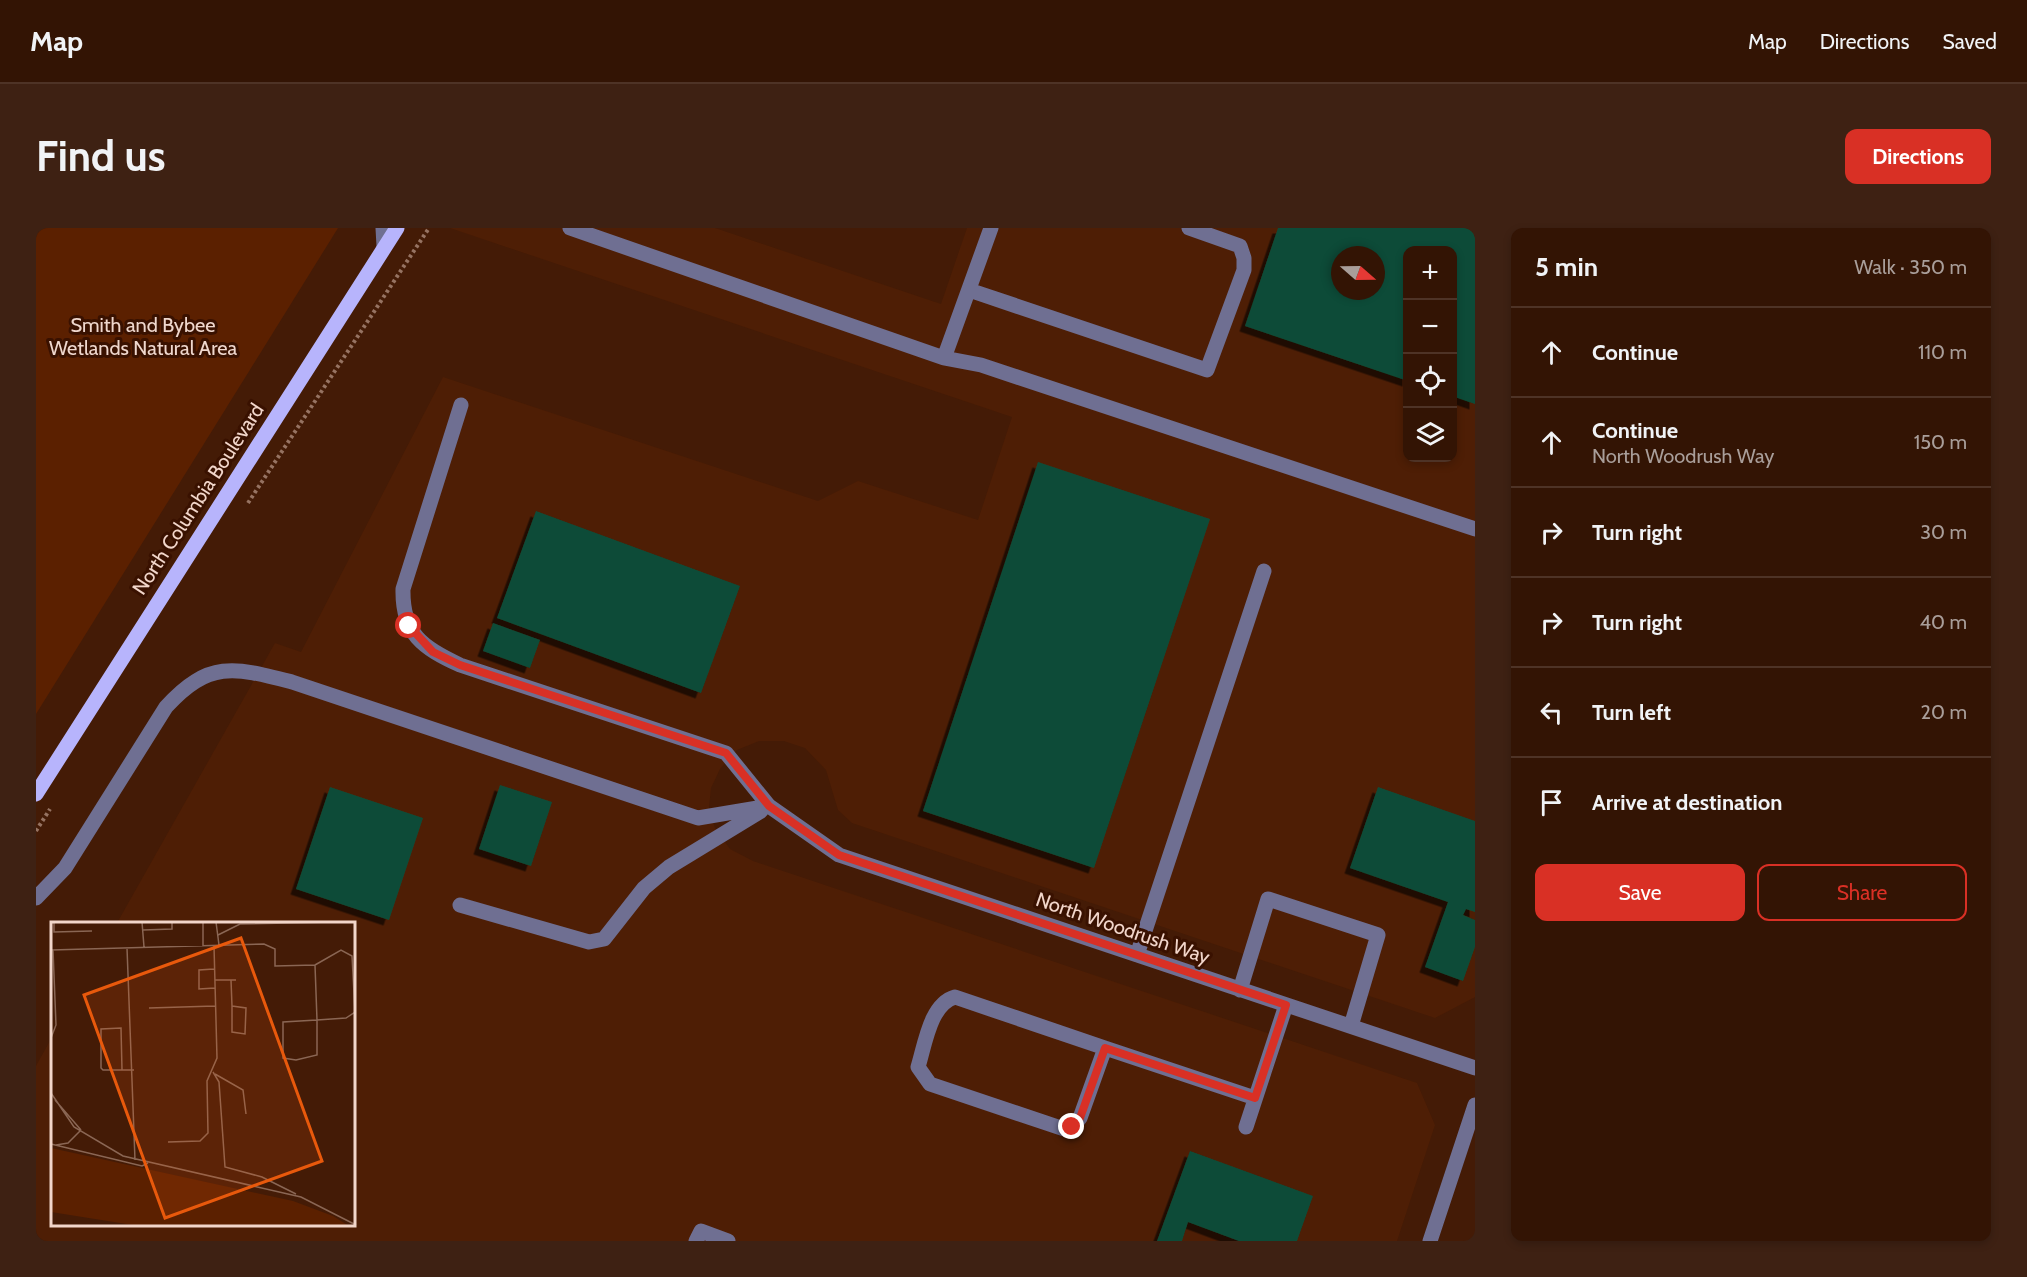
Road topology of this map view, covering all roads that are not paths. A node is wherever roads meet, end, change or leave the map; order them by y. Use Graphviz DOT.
graph roads {
  1 [pos="383,228"];
  2 [pos="397,228"];
  3 [pos="570,228"];
  4 [pos="991,228"];
  5 [pos="1189,228"];
  6 [pos="384,246"];
  7 [pos="969,290"];
  8 [pos="944,358"];
  9 [pos="461,405"];
  10 [pos="1475,530"];
  11 [pos="1264,571"];
  12 [pos="36,794"];
  13 [pos="769,806"];
  14 [pos="36,898"];
  15 [pos="460,905"];
  16 [pos="1137,955"];
  17 [pos="1240,990"];
  18 [pos="1286,1005"];
  19 [pos="1351,1026"];
  20 [pos="1105,1048"];
  21 [pos="1475,1068"];
  22 [pos="1255,1098"];
  23 [pos="1475,1105"];
  24 [pos="1246,1127"];
  25 [pos="696,1241"];
  26 [pos="728,1241"];
  27 [pos="1430,1241"];
  1 -- 6 [label="street"];
  2 -- 6 [label="main road, North Columbia Boulevard"];
  3 -- 8 [label="street"];
  4 -- 7 [label="street"];
  5 -- 7 [label="street"];
  6 -- 12 [label="main road, North Columbia Boulevard"];
  7 -- 8 [label="street"];
  8 -- 10 [label="street"];
  9 -- 13 [label="street, North Woodrush Way"];
  11 -- 16 [label="street"];
  13 -- 14 [label="street"];
  13 -- 15 [label="street"];
  13 -- 16 [label="street, North Woodrush Way"];
  16 -- 17 [label="street, North Woodrush Way"];
  17 -- 18 [label="street, North Woodrush Way"];
  17 -- 19 [label="street"];
  18 -- 19 [label="street, North Woodrush Way"];
  18 -- 22 [label="street"];
  19 -- 21 [label="street, North Woodrush Way"];
  20 -- 20 [label="street"];
  20 -- 22 [label="street"];
  22 -- 24 [label="street"];
  23 -- 27 [label="street"];
  25 -- 26 [label="street"];
}
